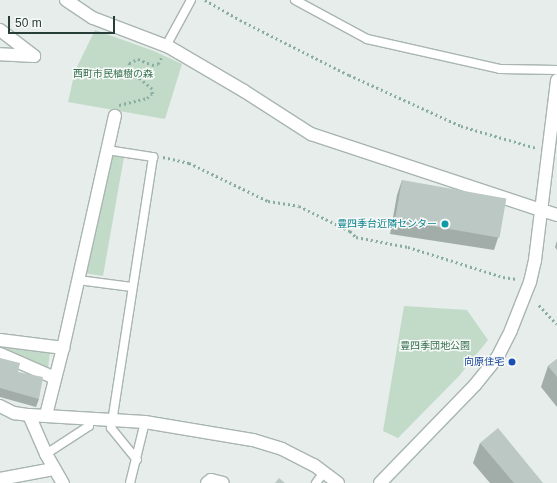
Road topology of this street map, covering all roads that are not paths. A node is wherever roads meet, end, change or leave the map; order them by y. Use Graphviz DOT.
graph roads {
  1 [pos="66,0"];
  2 [pos="191,0"];
  3 [pos="295,0"];
  4 [pos="0,30"];
  5 [pos="166,46"];
  6 [pos="0,54"];
  7 [pos="557,70"];
  8 [pos="557,80"];
  9 [pos="115,116"];
  10 [pos="553,145"];
  11 [pos="107,150"];
  12 [pos="541,210"];
  13 [pos="557,215"];
  14 [pos="78,280"];
  15 [pos="132,287"];
  16 [pos="0,340"];
  17 [pos="63,348"];
  18 [pos="0,354"];
  19 [pos="55,378"];
  20 [pos="0,406"];
  21 [pos="29,415"];
  22 [pos="46,415"];
  23 [pos="88,418"];
  24 [pos="112,420"];
  25 [pos="145,422"];
  26 [pos="46,454"];
  27 [pos="137,460"];
  28 [pos="53,466"];
  29 [pos="324,472"];
  30 [pos="0,479"];
  31 [pos="63,483"];
  32 [pos="130,483"];
  33 [pos="207,483"];
  34 [pos="223,483"];
  35 [pos="316,483"];
  36 [pos="338,483"];
  37 [pos="380,483"];
  1 -- 5 [label="street"];
  2 -- 5 [label="lane"];
  3 -- 7 [label="lane"];
  4 -- 6 [label="street"];
  5 -- 12 [label="street"];
  8 -- 10 [label="street"];
  9 -- 11 [label="street"];
  10 -- 12 [label="street"];
  11 -- 14 [label="street"];
  11 -- 15 [label="lane"];
  12 -- 13 [label="street"];
  12 -- 37 [label="street"];
  14 -- 15 [label="lane"];
  14 -- 17 [label="street"];
  15 -- 24 [label="lane"];
  16 -- 17 [label="street"];
  17 -- 19 [label="street"];
  18 -- 19 [label="street"];
  19 -- 22 [label="street"];
  20 -- 21 [label="street"];
  21 -- 22 [label="street"];
  21 -- 26 [label="street"];
  22 -- 23 [label="street"];
  23 -- 24 [label="street"];
  23 -- 26 [label="lane"];
  24 -- 25 [label="street"];
  24 -- 27 [label="lane"];
  25 -- 27 [label="lane"];
  25 -- 29 [label="street"];
  26 -- 28 [label="street"];
  27 -- 32 [label="lane"];
  28 -- 30 [label="street"];
  28 -- 31 [label="street"];
  29 -- 35 [label="lane"];
  29 -- 36 [label="street"];
  33 -- 34 [label="street"];
}
